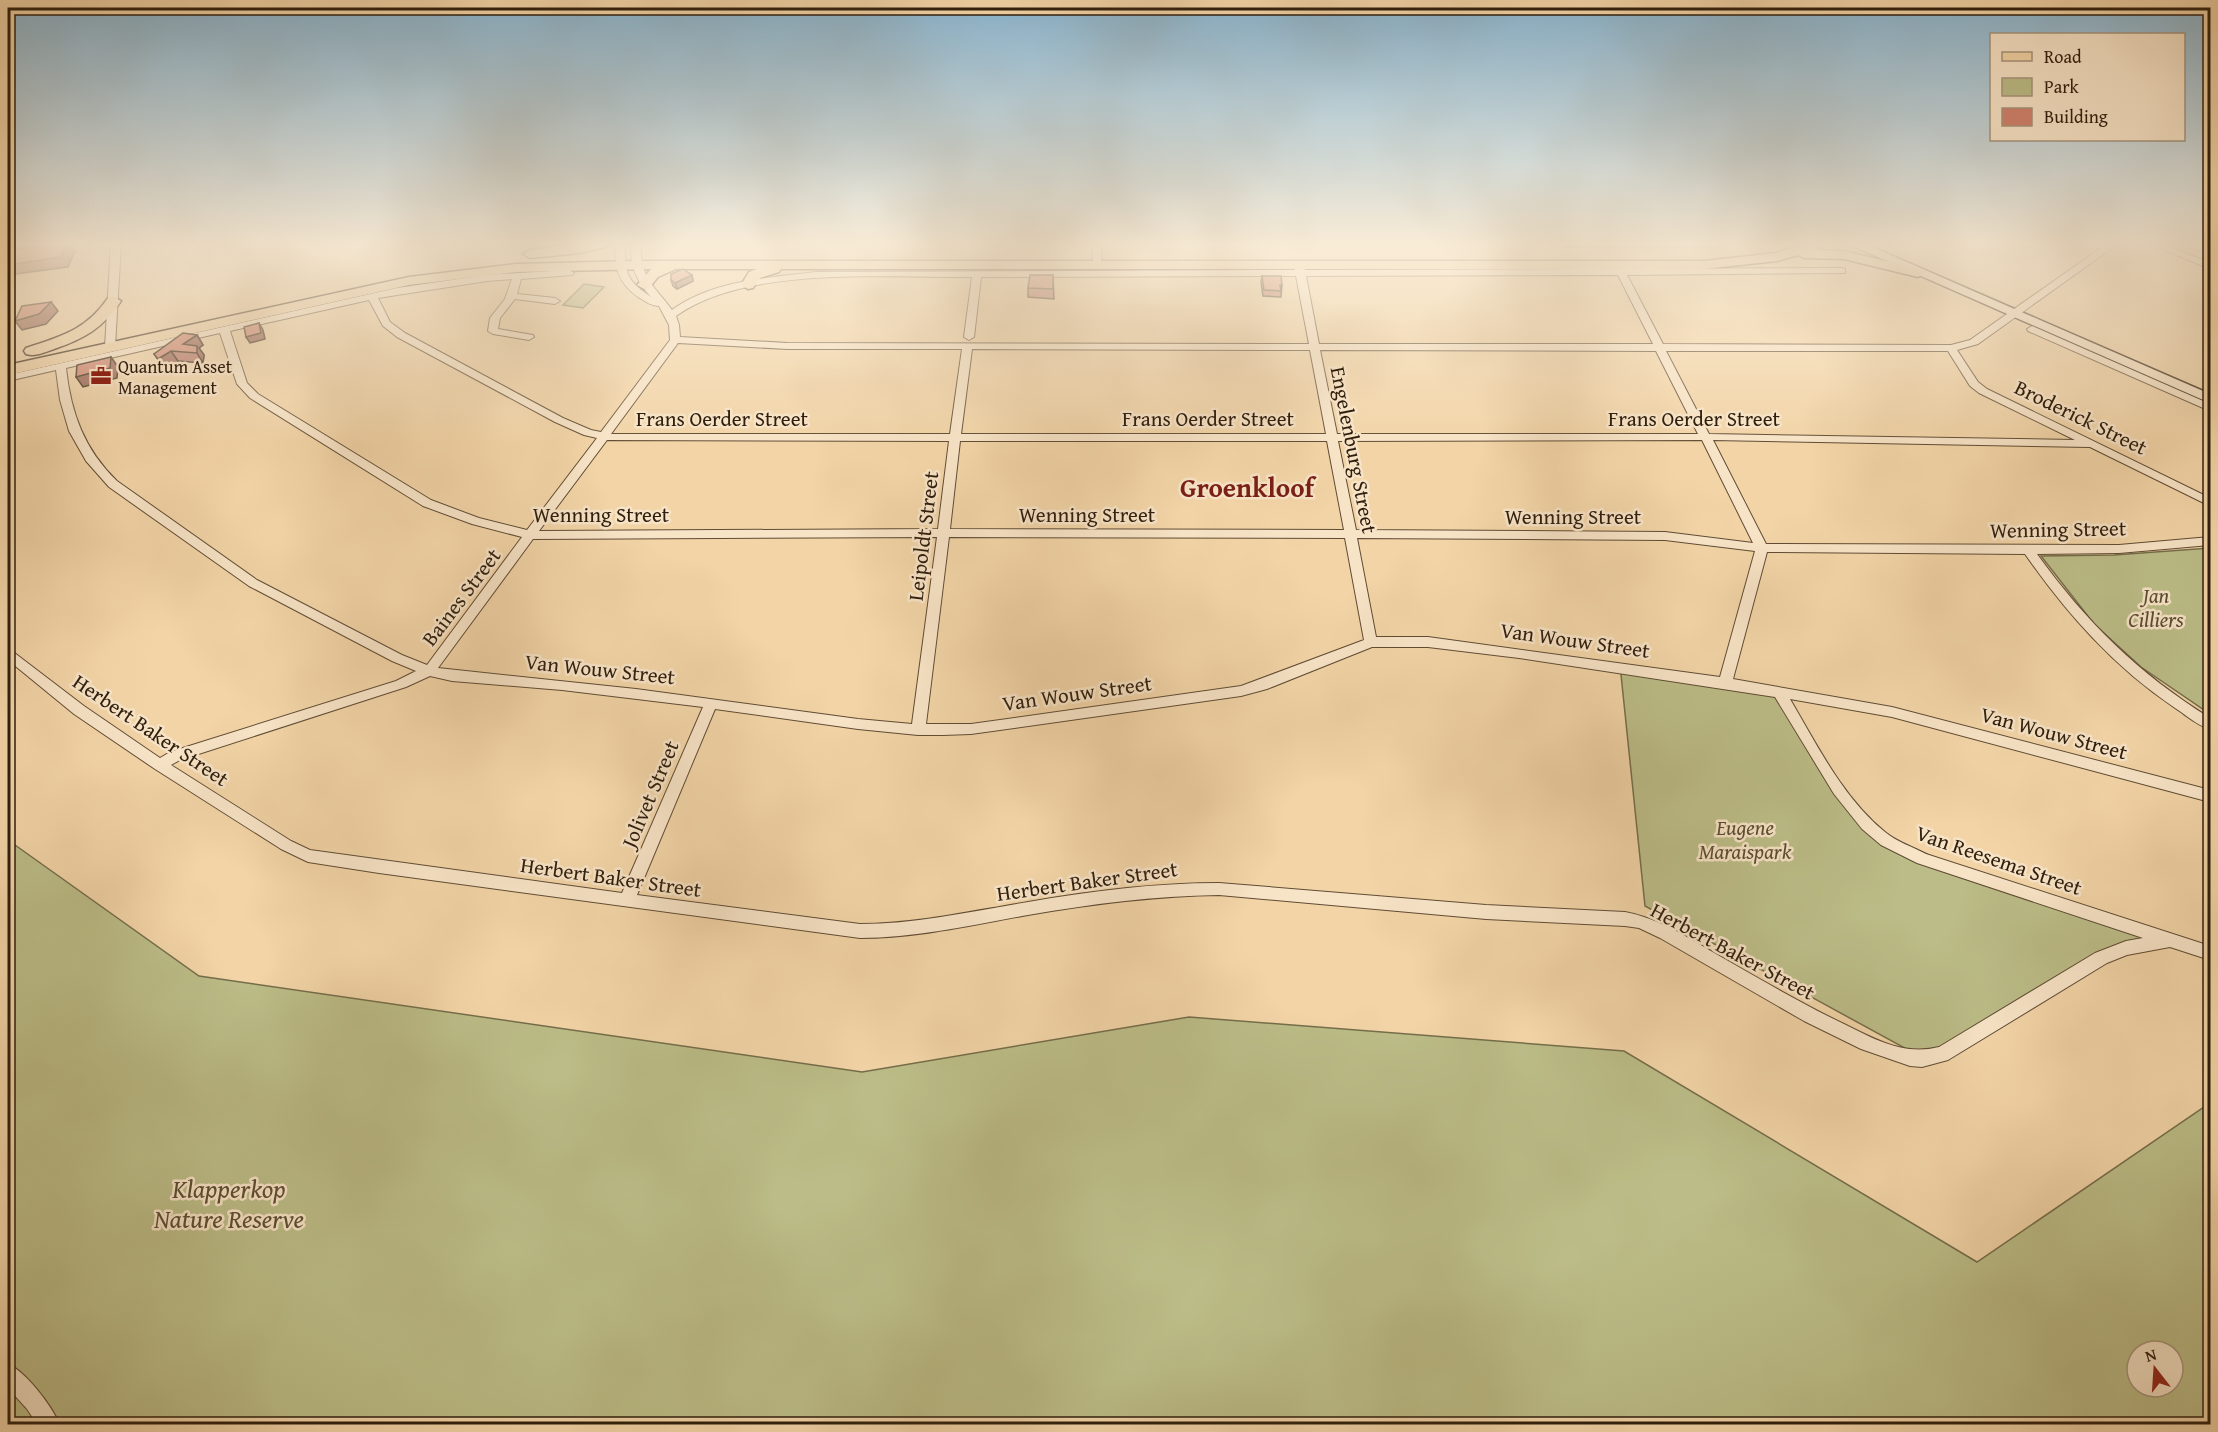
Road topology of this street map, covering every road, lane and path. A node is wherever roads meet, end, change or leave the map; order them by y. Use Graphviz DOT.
graph roads {
  1 [pos="107,310"];
  2 [pos="112,310"];
  3 [pos="233,310"];
  4 [pos="260,310"];
  5 [pos="310,310"];
  6 [pos="379,310"];
  7 [pos="501,310"];
  8 [pos="664,310"];
  9 [pos="667,310"];
  10 [pos="674,310"];
  11 [pos="972,310"];
  12 [pos="1307,310"];
  13 [pos="1640,310"];
  14 [pos="2007,310"];
  15 [pos="2023,310"];
  16 [pos="669,313"];
  17 [pos="2017,314"];
  18 [pos="224,329"];
  19 [pos="2032,329"];
  20 [pos="529,337"];
  21 [pos="110,340"];
  22 [pos="675,340"];
  23 [pos="968,342"];
  24 [pos="1314,347"];
  25 [pos="1659,347"];
  26 [pos="1951,348"];
  27 [pos="32,351"];
  28 [pos="8,356"];
  29 [pos="61,366"];
  30 [pos="8,370"];
  31 [pos="8,378"];
  32 [pos="2211,399"];
  33 [pos="2211,408"];
  34 [pos="604,437"];
  35 [pos="1332,437"];
  36 [pos="1705,437"];
  37 [pos="955,438"];
  38 [pos="2090,444"];
  39 [pos="2211,502"];
  40 [pos="944,533"];
  41 [pos="531,535"];
  42 [pos="1350,535"];
  43 [pos="2211,541"];
  44 [pos="1762,548"];
  45 [pos="2028,550"];
  46 [pos="1371,642"];
  47 [pos="8,653"];
  48 [pos="429,671"];
  49 [pos="1725,682"];
  50 [pos="1780,694"];
  51 [pos="711,703"];
  52 [pos="2211,724"];
  53 [pos="918,730"];
  54 [pos="159,765"];
  55 [pos="2211,796"];
  56 [pos="627,900"];
  57 [pos="2170,939"];
  58 [pos="2211,953"];
  59 [pos="8,1374"];
  60 [pos="49,1425"];
  1 -- 27 [label="main road"];
  2 -- 21 [label="street"];
  3 -- 21 [label="main road"];
  4 -- 21 [label="main road"];
  5 -- 18 [label="street"];
  6 -- 34 [label="street, Frans Oerder Street"];
  7 -- 20 [label="street"];
  8 -- 16 [label="street"];
  9 -- 16 [label="street"];
  10 -- 16 [label="street"];
  11 -- 23 [label="street, Leipoldt Street"];
  12 -- 24 [label="street, Engelenburg Street"];
  13 -- 25 [label="street"];
  14 -- 17 [label="main road"];
  15 -- 17 [label="street"];
  16 -- 22 [label="street"];
  17 -- 26 [label="street"];
  17 -- 32 [label="main road"];
  18 -- 29 [label="street"];
  18 -- 41 [label="street, Wenning Street"];
  19 -- 33 [label="street"];
  21 -- 27 [label="main road"];
  21 -- 30 [label="main road"];
  22 -- 23 [label="street"];
  22 -- 34 [label="street, Baines Street"];
  23 -- 24 [label="street"];
  23 -- 37 [label="street, Leipoldt Street"];
  24 -- 25 [label="street"];
  24 -- 35 [label="street, Engelenburg Street"];
  25 -- 26 [label="street"];
  25 -- 36 [label="street"];
  26 -- 38 [label="street, Broderick Street"];
  27 -- 28 [label="main road"];
  29 -- 31 [label="street"];
  29 -- 48 [label="street, Van Wouw Street"];
  34 -- 37 [label="street, Frans Oerder Street"];
  34 -- 41 [label="street, Baines Street"];
  35 -- 36 [label="street, Frans Oerder Street"];
  35 -- 37 [label="street, Frans Oerder Street"];
  35 -- 42 [label="street, Engelenburg Street"];
  36 -- 38 [label="street, Frans Oerder Street"];
  36 -- 44 [label="street"];
  37 -- 40 [label="street, Leipoldt Street"];
  38 -- 39 [label="street, Broderick Street"];
  40 -- 41 [label="street, Wenning Street"];
  40 -- 42 [label="street, Wenning Street"];
  40 -- 53 [label="street, Leipoldt Street"];
  41 -- 48 [label="street, Baines Street"];
  42 -- 44 [label="street, Wenning Street"];
  42 -- 46 [label="street, Engelenburg Street"];
  43 -- 45 [label="street, Wenning Street"];
  44 -- 45 [label="street, Wenning Street"];
  44 -- 49 [label="street"];
  45 -- 52 [label="street"];
  46 -- 49 [label="street, Van Wouw Street"];
  46 -- 53 [label="street, Van Wouw Street"];
  47 -- 54 [label="street, Herbert Baker Street"];
  48 -- 51 [label="street, Van Wouw Street"];
  48 -- 54 [label="street, Baines Street"];
  49 -- 50 [label="street, Van Wouw Street"];
  50 -- 55 [label="street, Van Wouw Street"];
  50 -- 57 [label="street, Van Reesema Street"];
  51 -- 53 [label="street, Van Wouw Street"];
  51 -- 56 [label="street, Jolivet Street"];
  54 -- 56 [label="street, Herbert Baker Street"];
  56 -- 57 [label="street, Herbert Baker Street"];
  57 -- 58 [label="street"];
  59 -- 60 [label="street"];
}
